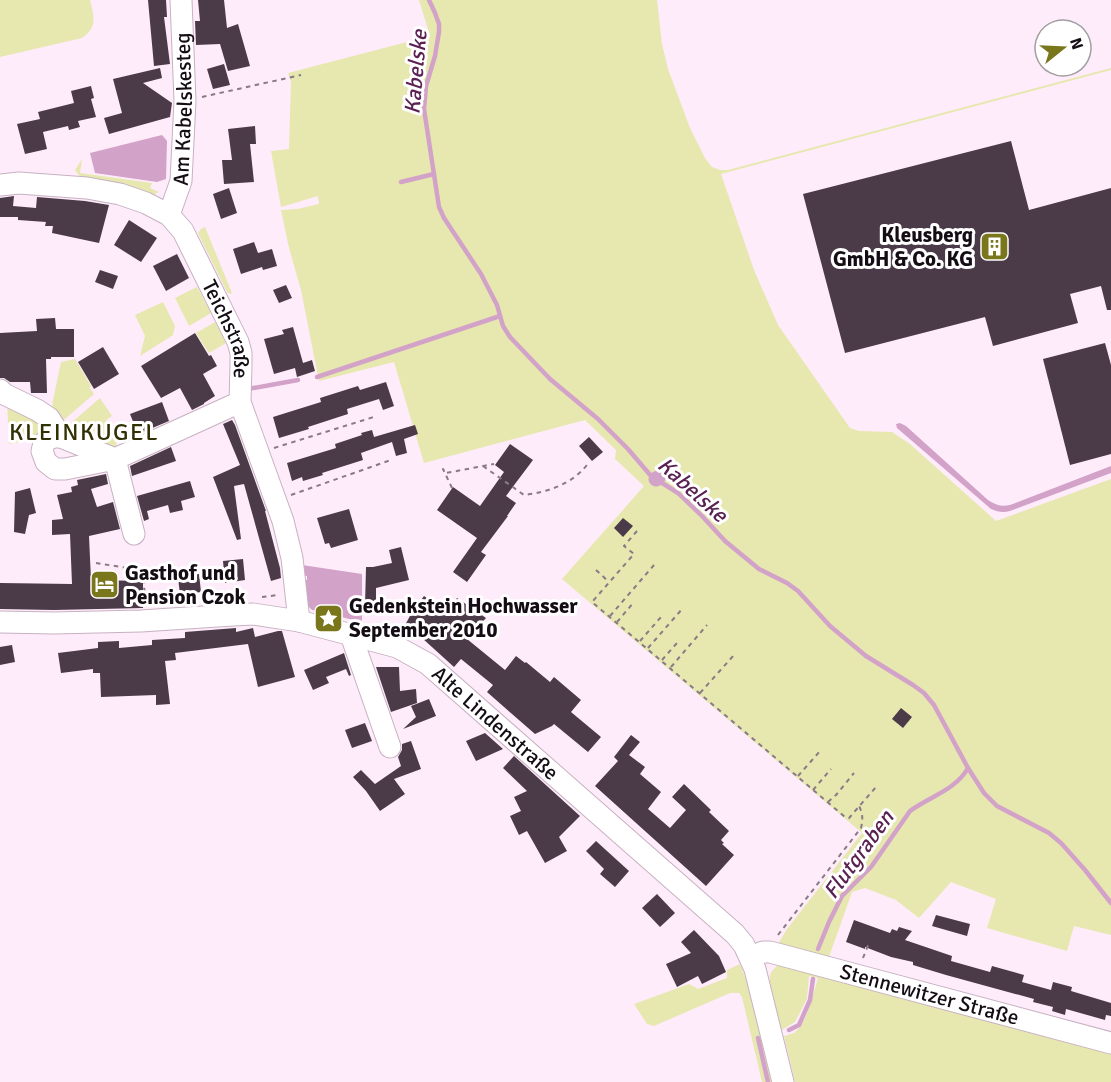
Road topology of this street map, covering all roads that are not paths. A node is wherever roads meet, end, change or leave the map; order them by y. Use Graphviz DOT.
graph roads {
  1 [pos="181,0"];
  2 [pos="0,185"];
  3 [pos="169,215"];
  4 [pos="0,390"];
  5 [pos="240,402"];
  6 [pos="61,437"];
  7 [pos="115,459"];
  8 [pos="134,534"];
  9 [pos="299,621"];
  10 [pos="0,622"];
  11 [pos="351,635"];
  12 [pos="390,747"];
  13 [pos="750,957"];
  14 [pos="1111,1042"];
  15 [pos="783,1082"];
  1 -- 3 [label="street, Am Kabelskesteg"];
  2 -- 3 [label="street, Teichstraße"];
  3 -- 5 [label="street, Teichstraße"];
  4 -- 6 [label="street"];
  5 -- 7 [label="street"];
  5 -- 9 [label="street, Teichstraße"];
  6 -- 7 [label="street"];
  6 -- 7 [label="street"];
  7 -- 8 [label="street"];
  9 -- 10 [label="street, Alte Lindenstraße"];
  9 -- 11 [label="street, Alte Lindenstraße"];
  11 -- 12 [label="street"];
  11 -- 13 [label="street, Alte Lindenstraße"];
  13 -- 14 [label="street, Stennewitzer Straße"];
  13 -- 15 [label="street, Alte Lindenstraße"];
}
